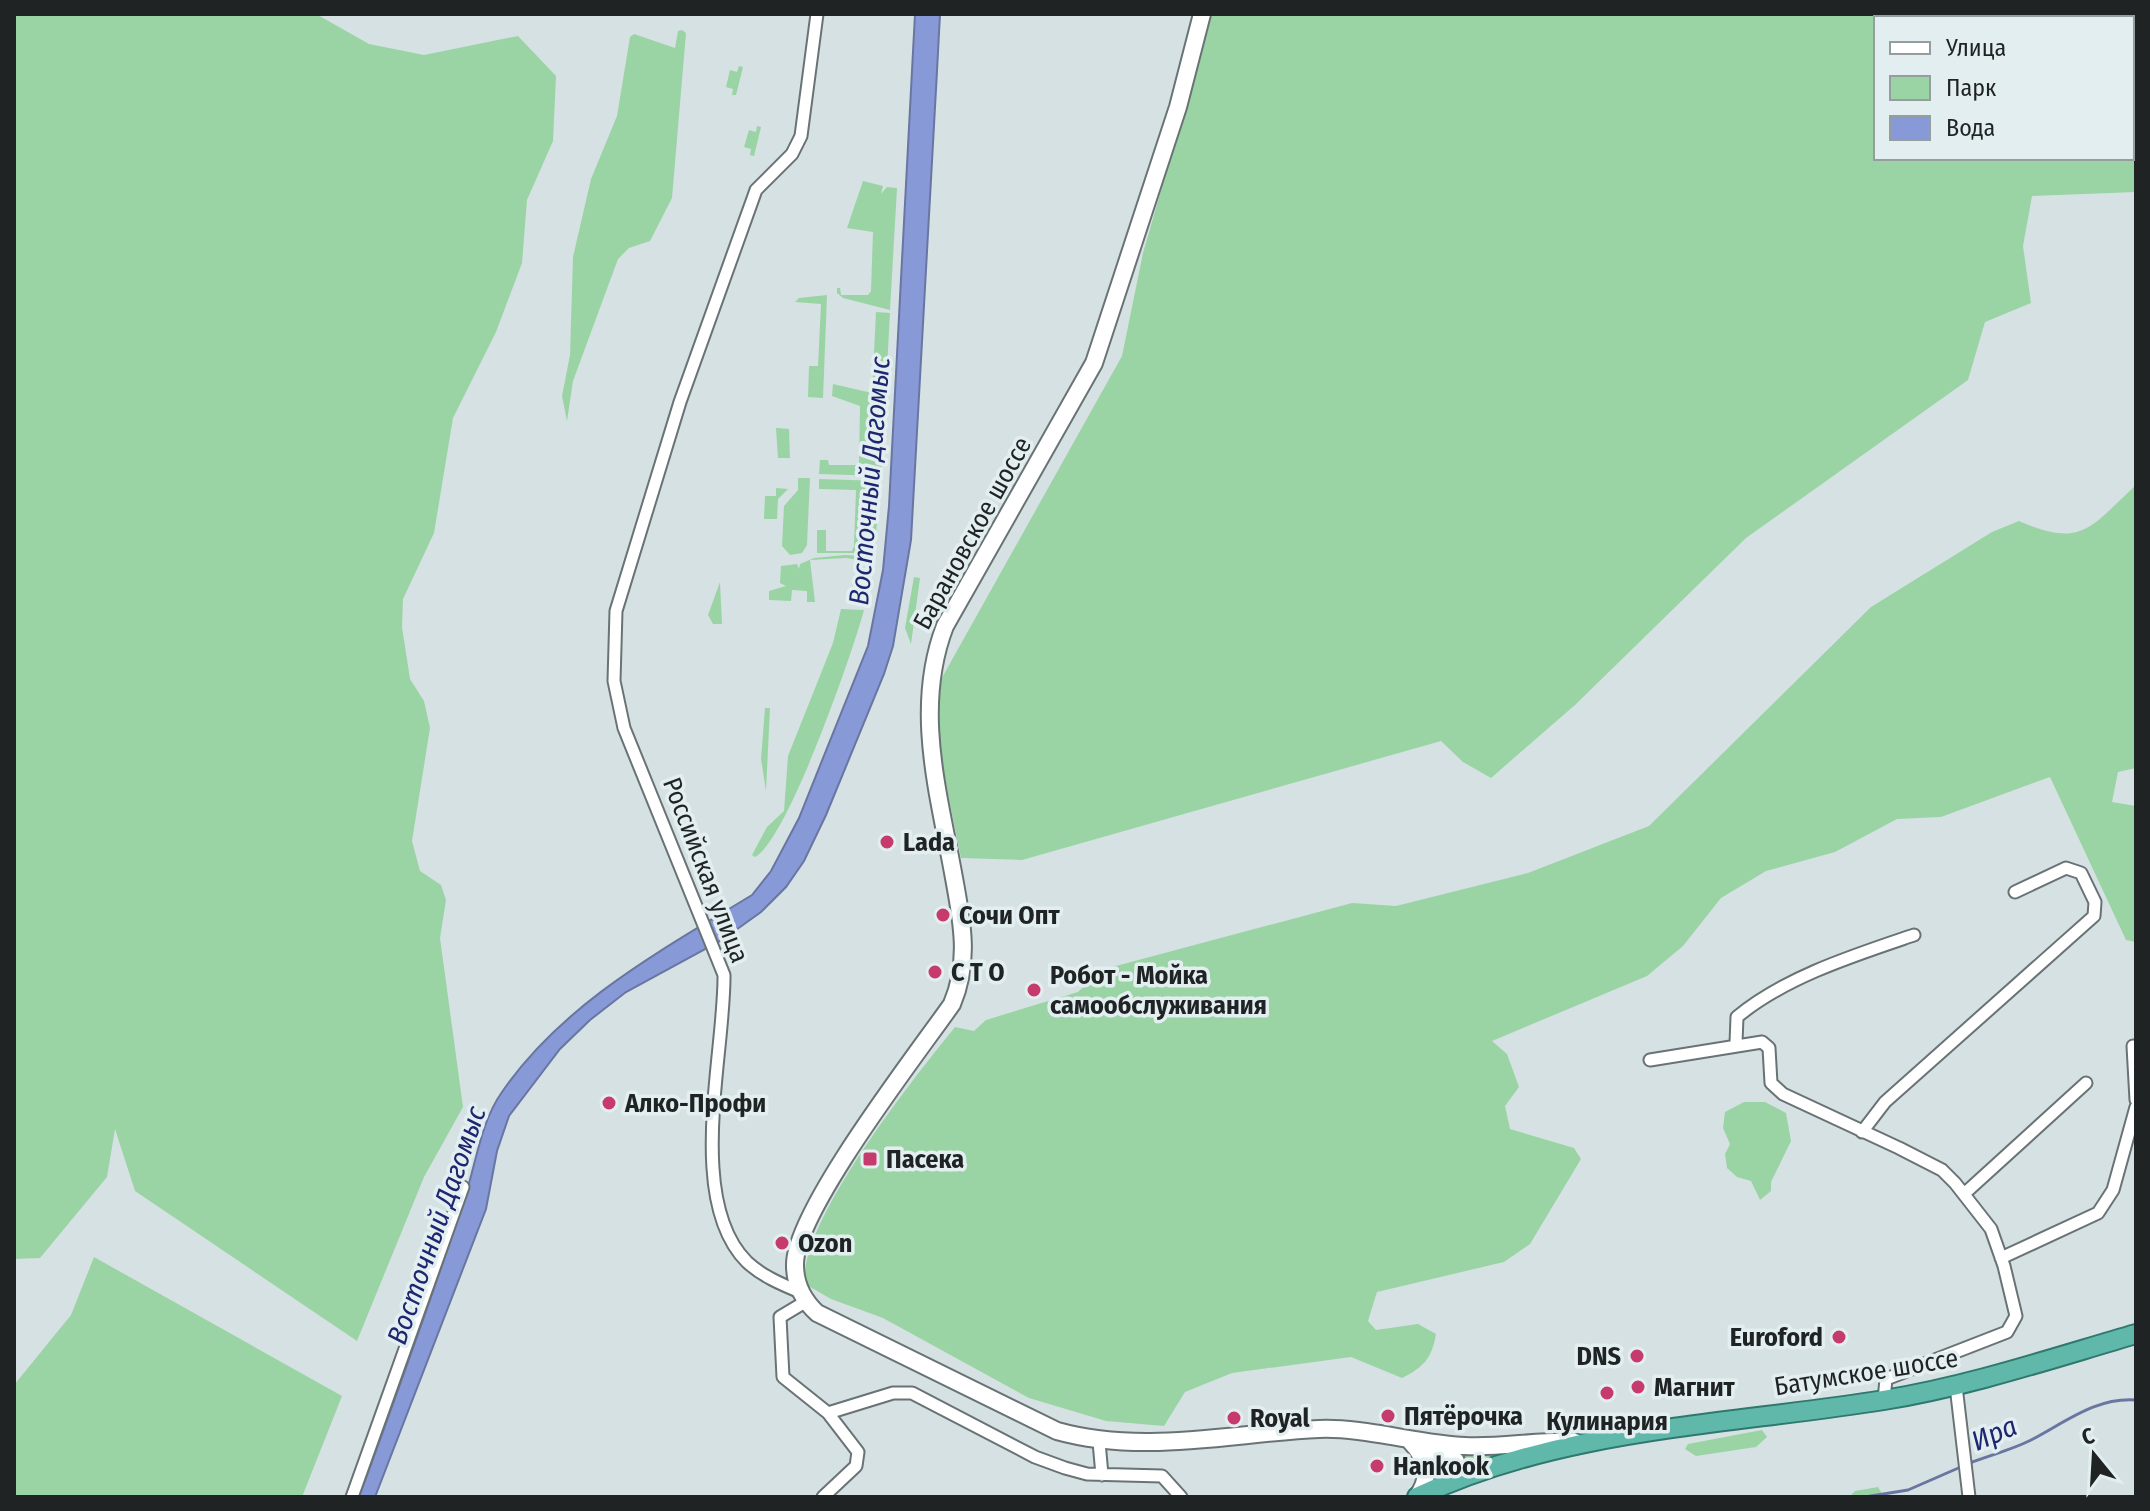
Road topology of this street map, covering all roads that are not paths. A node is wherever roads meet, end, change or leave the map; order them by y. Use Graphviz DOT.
graph roads {
  1 [pos="817,14"];
  2 [pos="1202,14"];
  3 [pos="2015,892"];
  4 [pos="1914,935"];
  5 [pos="1736,1043"];
  6 [pos="2133,1046"];
  7 [pos="1650,1060"];
  8 [pos="2086,1083"];
  9 [pos="2136,1100"];
  10 [pos="2136,1107"];
  11 [pos="1862,1132"];
  12 [pos="463,1187"];
  13 [pos="1964,1194"];
  14 [pos="2001,1258"];
  15 [pos="802,1297"];
  16 [pos="2136,1334"];
  17 [pos="1956,1386"];
  18 [pos="1884,1400"];
  19 [pos="828,1413"];
  20 [pos="1410,1441"];
  21 [pos="1099,1442"];
  22 [pos="1593,1443"];
  23 [pos="1102,1475"];
  24 [pos="1458,1478"];
  25 [pos="352,1497"];
  26 [pos="823,1497"];
  27 [pos="1181,1497"];
  28 [pos="1417,1497"];
  29 [pos="1969,1497"];
  1 -- 15 [label="street, Российская улица"];
  2 -- 15 [label="main road, Барановское шоссе"];
  3 -- 11 [label="street"];
  4 -- 5 [label="street"];
  5 -- 7 [label="street"];
  5 -- 11 [label="street"];
  6 -- 9 [label="street"];
  8 -- 13 [label="street"];
  10 -- 14 [label="street"];
  11 -- 13 [label="street"];
  12 -- 25 [label="street"];
  13 -- 14 [label="street"];
  14 -- 18 [label="street"];
  15 -- 19 [label="street"];
  15 -- 21 [label="main road, Российская улица"];
  16 -- 17 [label="highway, Батумское шоссе"];
  17 -- 18 [label="highway, Батумское шоссе"];
  17 -- 29 [label="street, Батумское шоссе"];
  18 -- 22 [label="highway, Батумское шоссе"];
  19 -- 23 [label="street"];
  19 -- 26 [label="street"];
  20 -- 21 [label="main road, Российская улица"];
  20 -- 22 [label="main road, Российская улица"];
  20 -- 24 [label="main road"];
  20 -- 28 [label="main road"];
  21 -- 23 [label="street"];
  22 -- 24 [label="highway, Батумское шоссе"];
  23 -- 27 [label="street"];
  24 -- 28 [label="highway, Батумское шоссе"];
}
